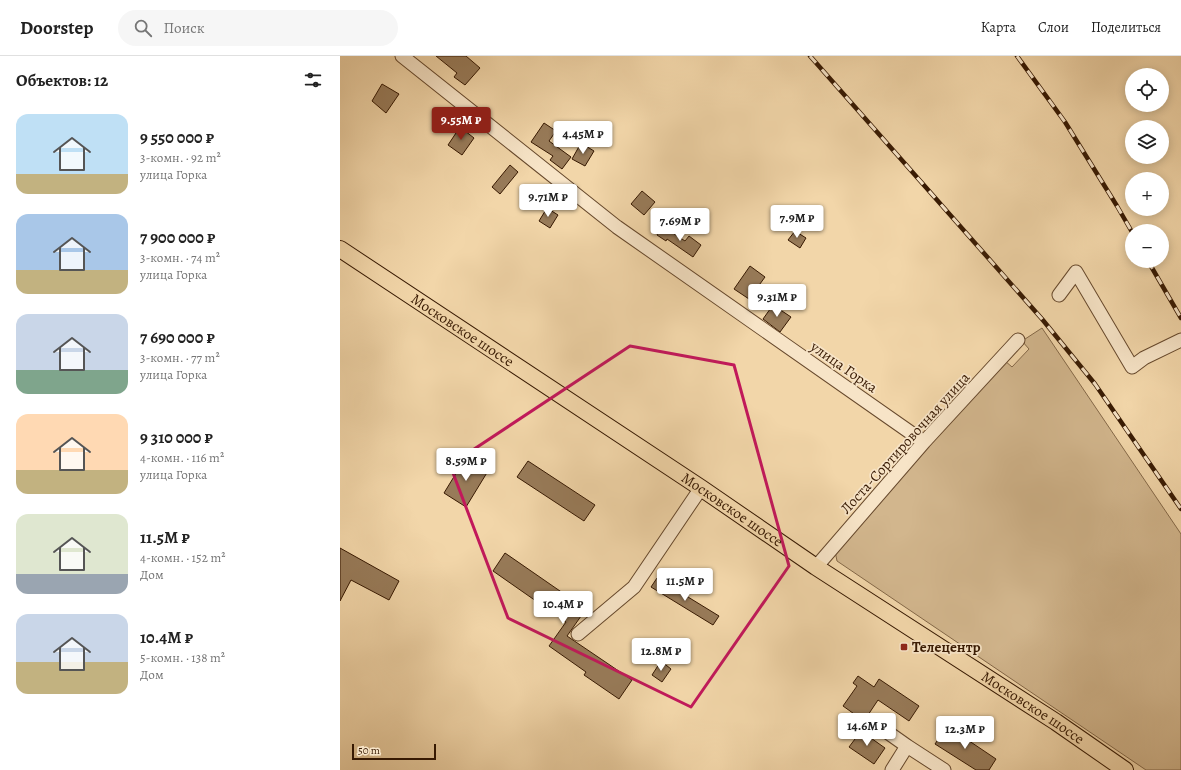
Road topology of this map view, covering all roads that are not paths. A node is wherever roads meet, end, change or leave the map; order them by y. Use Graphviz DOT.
graph roads {
  1 [pos="402,56"];
  2 [pos="340,249"];
  3 [pos="1059,295"];
  4 [pos="1018,340"];
  5 [pos="1181,340"];
  6 [pos="924,442"];
  7 [pos="701,488"];
  8 [pos="816,567"];
  9 [pos="578,634"];
  10 [pos="873,722"];
  11 [pos="907,746"];
  12 [pos="892,770"];
  13 [pos="944,770"];
  14 [pos="1124,770"];
  1 -- 6 [label="street, улица Горка"];
  2 -- 7 [label="main road, Московское шоссе"];
  3 -- 5 [label="street"];
  4 -- 6 [label="street, Лоста-Сортировочная улица"];
  6 -- 8 [label="street, Лоста-Сортировочная улица"];
  7 -- 8 [label="main road, Московское шоссе"];
  7 -- 9 [label="street"];
  8 -- 14 [label="main road, Московское шоссе"];
  10 -- 11 [label="street"];
  11 -- 12 [label="street"];
  11 -- 13 [label="street"];
}
